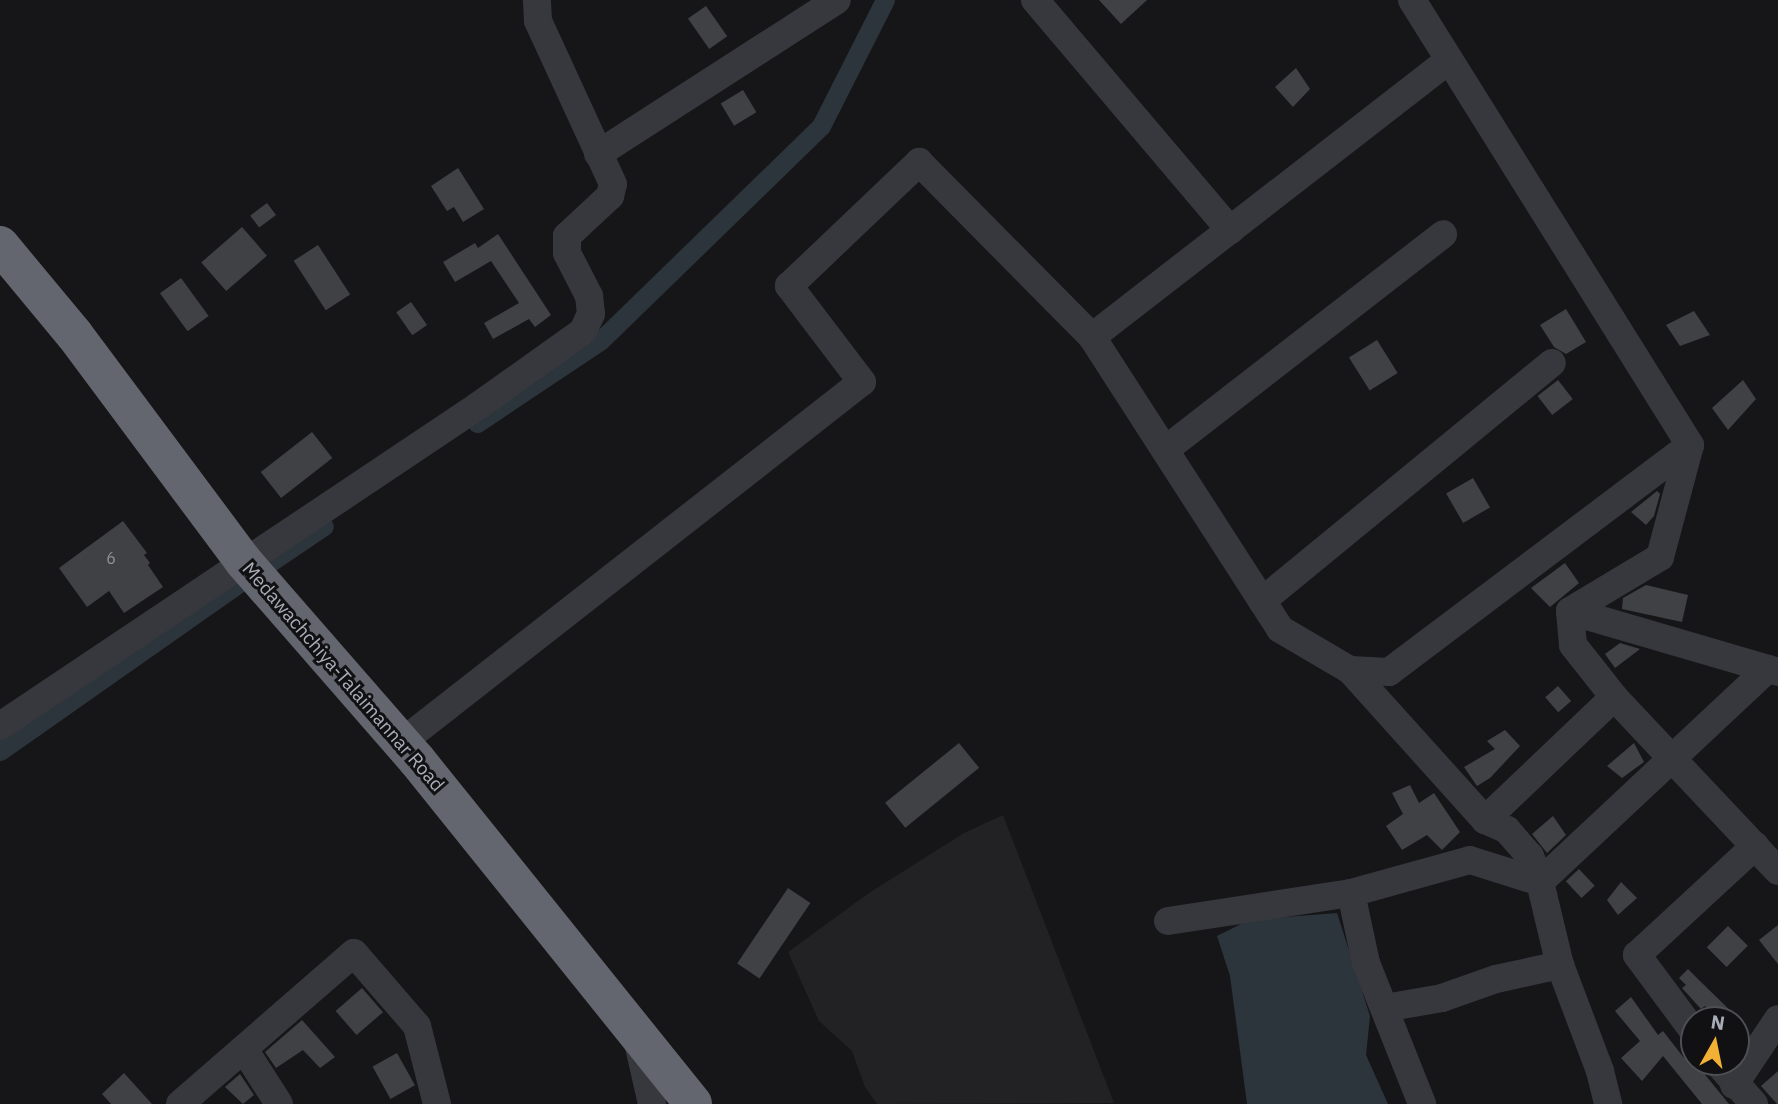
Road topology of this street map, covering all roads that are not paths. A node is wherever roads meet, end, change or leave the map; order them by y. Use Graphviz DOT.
graph roads {
  1 [pos="537,0"];
  2 [pos="837,0"];
  3 [pos="1035,0"];
  4 [pos="1412,0"];
  5 [pos="1449,60"];
  6 [pos="598,154"];
  7 [pos="1230,230"];
  8 [pos="1443,234"];
  9 [pos="0,245"];
  10 [pos="1092,337"];
  11 [pos="1552,363"];
  12 [pos="1690,445"];
  13 [pos="1165,450"];
  14 [pos="244,562"];
  15 [pos="1262,601"];
  16 [pos="1570,611"];
  17 [pos="1350,670"];
  18 [pos="1773,671"];
  19 [pos="1614,697"];
  20 [pos="0,726"];
  21 [pos="402,742"];
  22 [pos="1671,758"];
  23 [pos="1485,820"];
  24 [pos="1755,846"];
  25 [pos="1778,871"];
  26 [pos="1540,882"];
  27 [pos="1351,893"];
  28 [pos="1168,921"];
  29 [pos="1560,965"];
  30 [pos="1385,1008"];
  31 [pos="1680,1013"];
  32 [pos="1778,1019"];
  33 [pos="636,1034"];
  34 [pos="244,1049"];
  35 [pos="1728,1076"];
  36 [pos="1744,1095"];
  37 [pos="180,1104"];
  38 [pos="279,1104"];
  39 [pos="437,1104"];
  40 [pos="652,1104"];
  41 [pos="693,1104"];
  42 [pos="1422,1104"];
  43 [pos="1608,1104"];
  1 -- 6 [label="street"];
  2 -- 6 [label="street"];
  3 -- 7 [label="street"];
  4 -- 5 [label="street"];
  5 -- 7 [label="street"];
  5 -- 12 [label="street"];
  6 -- 14 [label="street"];
  7 -- 10 [label="street"];
  8 -- 13 [label="street"];
  9 -- 14 [label="highway, Medawachchiya-Talaimannar Road"];
  10 -- 13 [label="street"];
  10 -- 21 [label="street"];
  11 -- 15 [label="street"];
  12 -- 16 [label="street"];
  12 -- 17 [label="street"];
  13 -- 15 [label="street"];
  14 -- 20 [label="street"];
  14 -- 21 [label="highway, Medawachchiya-Talaimannar Road"];
  15 -- 17 [label="street"];
  16 -- 18 [label="street"];
  16 -- 19 [label="street"];
  17 -- 23 [label="street"];
  18 -- 22 [label="street"];
  19 -- 22 [label="street"];
  19 -- 23 [label="street"];
  21 -- 33 [label="highway, Medawachchiya-Talaimannar Road"];
  22 -- 24 [label="street"];
  22 -- 26 [label="street"];
  23 -- 26 [label="street"];
  24 -- 25 [label="street"];
  24 -- 31 [label="street"];
  26 -- 27 [label="street"];
  26 -- 29 [label="street"];
  27 -- 28 [label="street"];
  27 -- 30 [label="street"];
  29 -- 30 [label="street"];
  29 -- 43 [label="street"];
  30 -- 42 [label="street"];
  32 -- 36 [label="street"];
  33 -- 40 [label="street"];
  33 -- 41 [label="highway, Medawachchiya-Talaimannar Road"];
  34 -- 37 [label="street"];
  34 -- 38 [label="street"];
  34 -- 39 [label="street"];
  35 -- 36 [label="street"];
}
